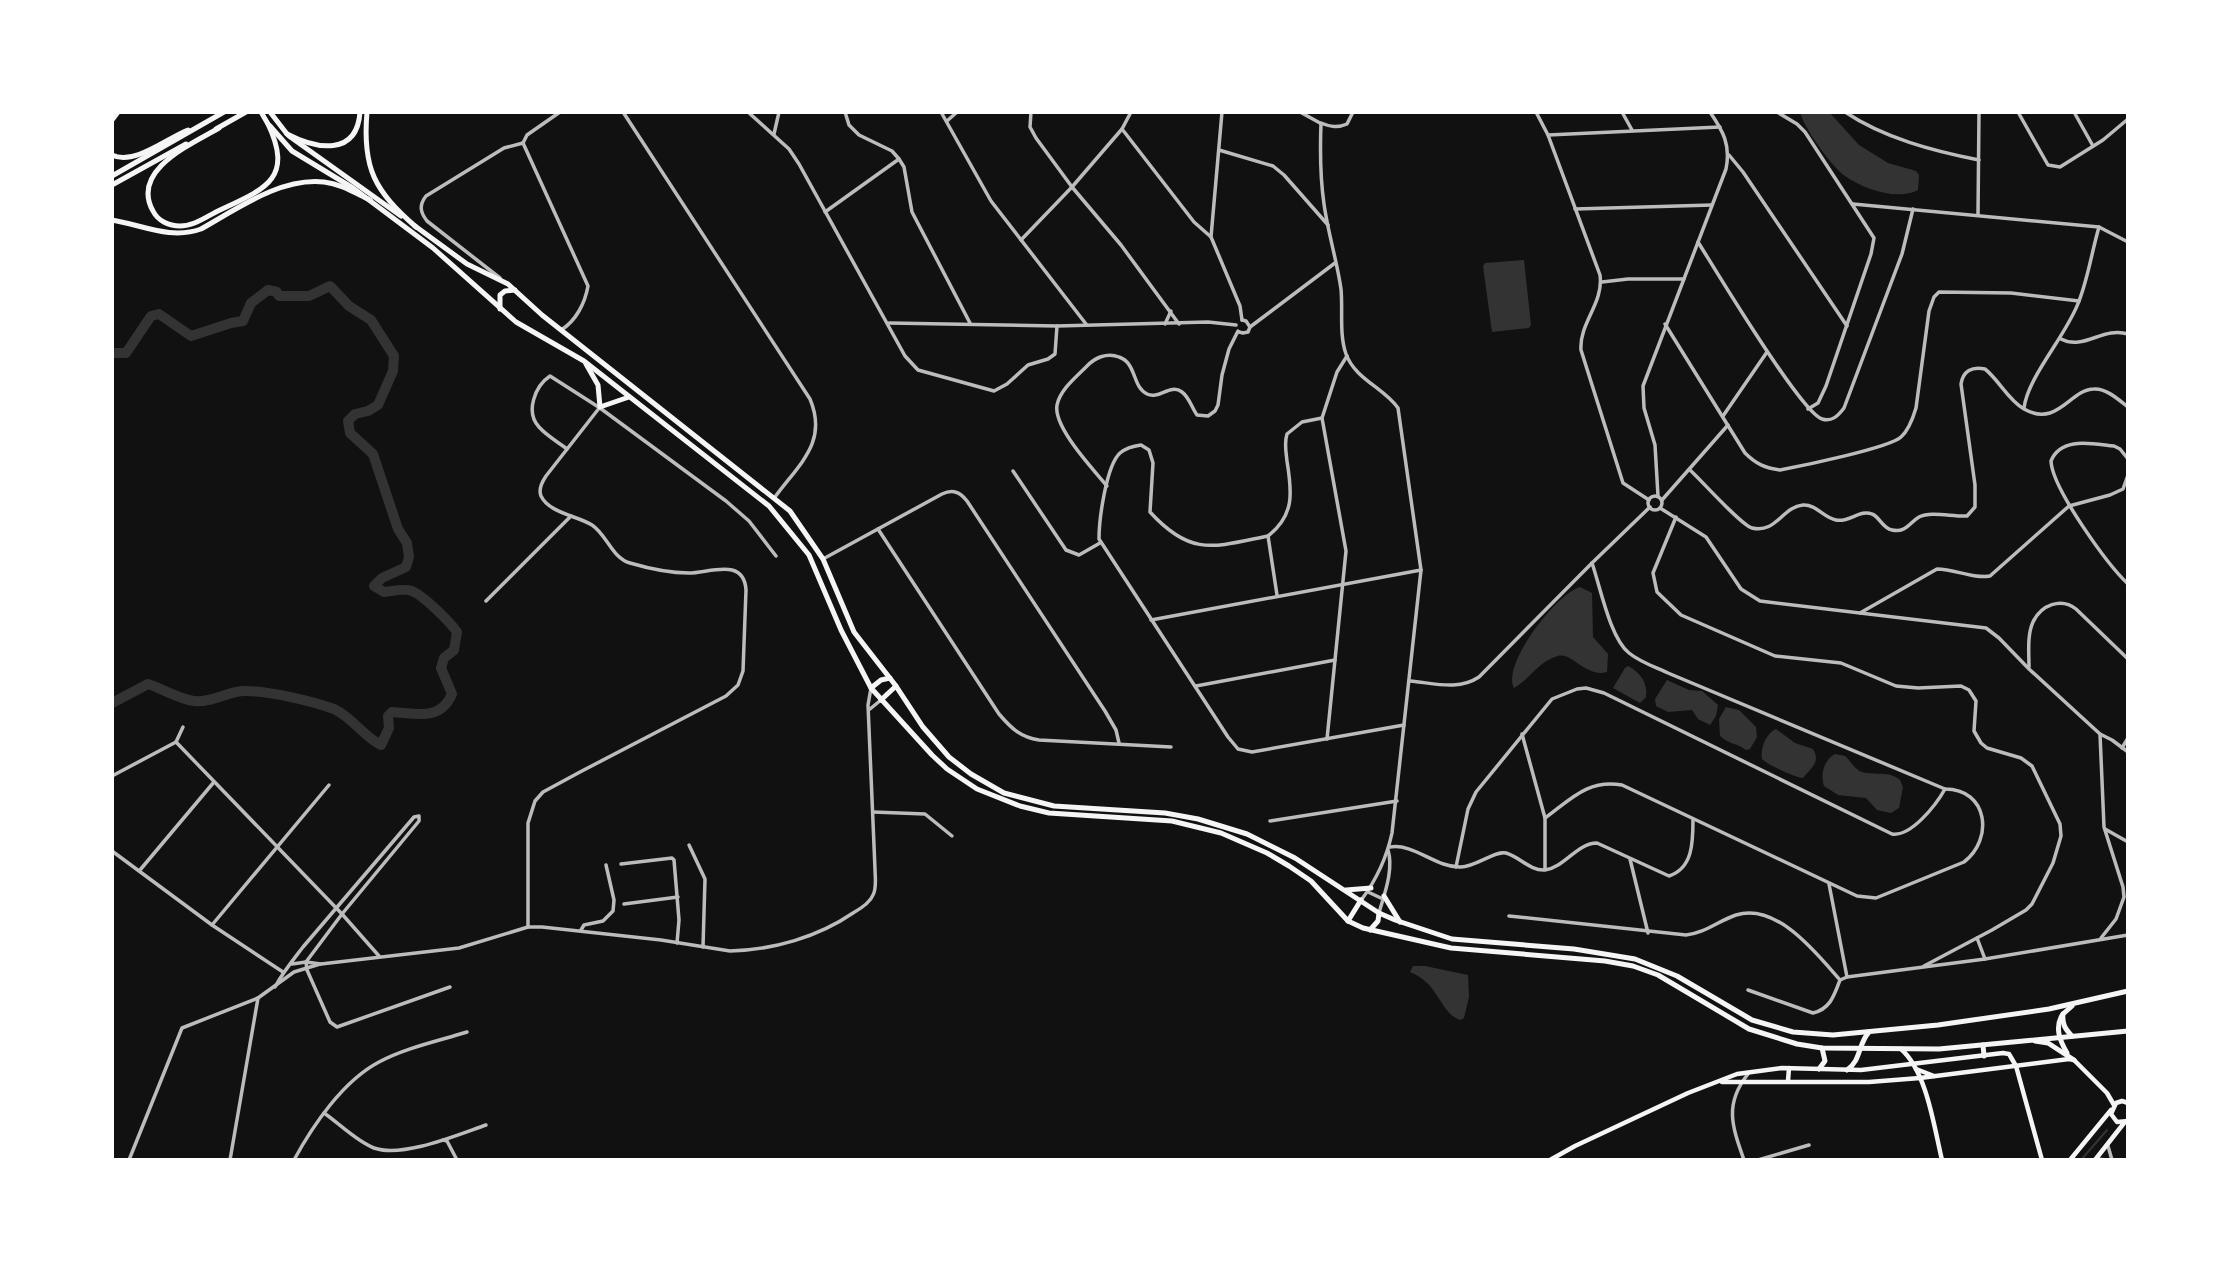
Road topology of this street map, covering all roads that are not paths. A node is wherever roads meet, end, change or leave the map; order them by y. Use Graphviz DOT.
graph roads {
  1 [pos="118,112"];
  2 [pos="224,112"];
  3 [pos="246,112"];
  4 [pos="270,112"];
  5 [pos="360,112"];
  6 [pos="367,112"];
  7 [pos="560,112"];
  8 [pos="623,112"];
  9 [pos="748,112"];
  10 [pos="779,112"];
  11 [pos="845,112"];
  12 [pos="941,112"];
  13 [pos="957,112"];
  14 [pos="1031,112"];
  15 [pos="1131,112"];
  16 [pos="1222,112"];
  17 [pos="1300,112"];
  18 [pos="1353,112"];
  19 [pos="1536,112"];
  20 [pos="1622,112"];
  21 [pos="1710,112"];
  22 [pos="1777,112"];
  23 [pos="1845,112"];
  24 [pos="1979,112"];
  25 [pos="2018,112"];
  26 [pos="2074,112"];
  27 [pos="262,114"];
  28 [pos="2128,119"];
  29 [pos="112,120"];
  30 [pos="947,121"];
  31 [pos="1321,123"];
  32 [pos="268,124"];
  33 [pos="198,127"];
  34 [pos="1720,127"];
  35 [pos="219,128"];
  36 [pos="1122,129"];
  37 [pos="1632,130"];
  38 [pos="287,134"];
  39 [pos="774,135"];
  40 [pos="1548,135"];
  41 [pos="523,143"];
  42 [pos="2093,146"];
  43 [pos="1219,150"];
  44 [pos="112,155"];
  45 [pos="1729,155"];
  46 [pos="899,159"];
  47 [pos="1979,160"];
  48 [pos="112,176"];
  49 [pos="112,185"];
  50 [pos="1072,187"];
  51 [pos="370,200"];
  52 [pos="1853,204"];
  53 [pos="1712,205"];
  54 [pos="1576,209"];
  55 [pos="1913,209"];
  56 [pos="825,212"];
  57 [pos="1978,216"];
  58 [pos="112,220"];
  59 [pos="1328,225"];
  60 [pos="2099,227"];
  61 [pos="416,228"];
  62 [pos="1211,237"];
  63 [pos="1021,240"];
  64 [pos="1698,242"];
  65 [pos="2128,242"];
  66 [pos="1336,262"];
  67 [pos="1684,279"];
  68 [pos="1601,283"];
  69 [pos="508,284"];
  70 [pos="515,290"];
  71 [pos="2079,301"];
  72 [pos="500,309"];
  73 [pos="1171,311"];
  74 [pos="1242,320"];
  75 [pos="889,323"];
  76 [pos="970,323"];
  77 [pos="1086,324"];
  78 [pos="1165,324"];
  79 [pos="1179,324"];
  80 [pos="1665,324"];
  81 [pos="1237,325"];
  82 [pos="1057,326"];
  83 [pos="1847,326"];
  84 [pos="1250,327"];
  85 [pos="561,330"];
  86 [pos="1238,331"];
  87 [pos="2128,334"];
  88 [pos="2061,339"];
  89 [pos="1767,352"];
  90 [pos="1347,356"];
  91 [pos="584,361"];
  92 [pos="629,397"];
  93 [pos="600,407"];
  94 [pos="2128,407"];
  95 [pos="2024,409"];
  96 [pos="1808,410"];
  97 [pos="1723,416"];
  98 [pos="1322,418"];
  99 [pos="1728,425"];
  100 [pos="567,449"];
  101 [pos="2128,459"];
  102 [pos="1690,470"];
  103 [pos="1013,471"];
  104 [pos="2128,475"];
  105 [pos="1107,486"];
  106 [pos="775,497"];
  107 [pos="1660,498"];
  108 [pos="1649,500"];
  109 [pos="2069,506"];
  110 [pos="1650,508"];
  111 [pos="1660,508"];
  112 [pos="572,516"];
  113 [pos="1676,517"];
  114 [pos="878,529"];
  115 [pos="1268,537"];
  116 [pos="1100,543"];
  117 [pos="776,556"];
  118 [pos="823,559"];
  119 [pos="1592,562"];
  120 [pos="1421,569"];
  121 [pos="1342,583"];
  122 [pos="2128,584"];
  123 [pos="1277,596"];
  124 [pos="486,601"];
  125 [pos="1858,614"];
  126 [pos="1151,620"];
  127 [pos="2128,659"];
  128 [pos="1335,660"];
  129 [pos="2029,669"];
  130 [pos="890,678"];
  131 [pos="1410,681"];
  132 [pos="896,686"];
  133 [pos="1195,686"];
  134 [pos="871,688"];
  135 [pos="881,700"];
  136 [pos="870,709"];
  137 [pos="1404,725"];
  138 [pos="183,727"];
  139 [pos="1522,734"];
  140 [pos="2100,734"];
  141 [pos="2128,738"];
  142 [pos="1327,739"];
  143 [pos="176,742"];
  144 [pos="1119,743"];
  145 [pos="1171,747"];
  146 [pos="2122,748"];
  147 [pos="2128,752"];
  148 [pos="112,776"];
  149 [pos="214,782"];
  150 [pos="329,785"];
  151 [pos="1945,789"];
  152 [pos="1397,801"];
  153 [pos="873,813"];
  154 [pos="1545,818"];
  155 [pos="1693,819"];
  156 [pos="1270,821"];
  157 [pos="2104,827"];
  158 [pos="952,836"];
  159 [pos="2128,842"];
  160 [pos="689,845"];
  161 [pos="276,846"];
  162 [pos="1389,849"];
  163 [pos="112,851"];
  164 [pos="1630,859"];
  165 [pos="621,864"];
  166 [pos="606,865"];
  167 [pos="1455,867"];
  168 [pos="140,870"];
  169 [pos="1545,870"];
  170 [pos="1829,884"];
  171 [pos="1343,890"];
  172 [pos="1369,890"];
  173 [pos="678,897"];
  174 [pos="1383,898"];
  175 [pos="1362,900"];
  176 [pos="625,904"];
  177 [pos="336,909"];
  178 [pos="1379,913"];
  179 [pos="342,914"];
  180 [pos="1509,916"];
  181 [pos="1348,921"];
  182 [pos="1400,922"];
  183 [pos="212,925"];
  184 [pos="528,927"];
  185 [pos="581,930"];
  186 [pos="1370,930"];
  187 [pos="1648,933"];
  188 [pos="2128,935"];
  189 [pos="1977,938"];
  190 [pos="2101,938"];
  191 [pos="677,943"];
  192 [pos="703,947"];
  193 [pos="379,957"];
  194 [pos="1985,959"];
  195 [pos="306,962"];
  196 [pos="292,964"];
  197 [pos="321,964"];
  198 [pos="1924,966"];
  199 [pos="307,970"];
  200 [pos="283,972"];
  201 [pos="294,972"];
  202 [pos="1847,977"];
  203 [pos="1840,980"];
  204 [pos="275,987"];
  205 [pos="450,987"];
  206 [pos="1748,990"];
  207 [pos="2127,992"];
  208 [pos="258,998"];
  209 [pos="2074,1004"];
  210 [pos="2063,1014"];
  211 [pos="2128,1031"];
  212 [pos="467,1032"];
  213 [pos="1868,1032"];
  214 [pos="2073,1036"];
  215 [pos="2060,1037"];
  216 [pos="2011,1041"];
  217 [pos="1983,1045"];
  218 [pos="1822,1048"];
  219 [pos="1860,1048"];
  220 [pos="1901,1049"];
  221 [pos="2067,1054"];
  222 [pos="1984,1056"];
  223 [pos="2074,1060"];
  224 [pos="2016,1066"];
  225 [pos="1915,1067"];
  226 [pos="1789,1068"];
  227 [pos="1882,1068"];
  228 [pos="1819,1069"];
  229 [pos="1847,1070"];
  230 [pos="1749,1072"];
  231 [pos="1935,1076"];
  232 [pos="1920,1078"];
  233 [pos="1884,1081"];
  234 [pos="1717,1082"];
  235 [pos="1741,1082"];
  236 [pos="1788,1082"];
  237 [pos="2128,1103"];
  238 [pos="2113,1107"];
  239 [pos="324,1113"];
  240 [pos="2126,1122"];
  241 [pos="486,1125"];
  242 [pos="443,1140"];
  243 [pos="2109,1143"];
  244 [pos="1809,1145"];
  245 [pos="1764,1159"];
  246 [pos="2095,1159"];
  247 [pos="129,1160"];
  248 [pos="230,1160"];
  249 [pos="294,1160"];
  250 [pos="457,1160"];
  251 [pos="1550,1160"];
  252 [pos="1744,1160"];
  253 [pos="1758,1160"];
  254 [pos="1774,1160"];
  255 [pos="1942,1160"];
  256 [pos="2042,1160"];
  257 [pos="2070,1160"];
  258 [pos="2109,1160"];
  1 -- 29 [label="main road"];
  2 -- 33 [label="main road"];
  3 -- 35 [label="main road"];
  4 -- 38 [label="main road"];
  5 -- 38 [label="main road"];
  6 -- 61 [label="main road"];
  7 -- 41 [label="street"];
  8 -- 106 [label="street"];
  9 -- 39 [label="street"];
  10 -- 39 [label="street"];
  11 -- 46 [label="street"];
  12 -- 30 [label="street"];
  13 -- 30 [label="street"];
  14 -- 50 [label="street"];
  15 -- 36 [label="street"];
  16 -- 43 [label="street"];
  17 -- 31 [label="street"];
  18 -- 31 [label="street"];
  19 -- 40 [label="street"];
  20 -- 37 [label="street"];
  21 -- 34 [label="street"];
  22 -- 52 [label="street"];
  23 -- 47 [label="street"];
  24 -- 47 [label="street"];
  25 -- 42 [label="street"];
  26 -- 42 [label="street"];
  27 -- 32 [label="main road"];
  28 -- 42 [label="street"];
  30 -- 63 [label="street"];
  31 -- 59 [label="street"];
  32 -- 35 [label="main road"];
  32 -- 51 [label="main road"];
  33 -- 44 [label="main road"];
  33 -- 48 [label="main road"];
  34 -- 37 [label="street"];
  34 -- 45 [label="street"];
  35 -- 49 [label="main road"];
  36 -- 50 [label="street"];
  36 -- 62 [label="street"];
  37 -- 40 [label="street"];
  38 -- 61 [label="main road"];
  39 -- 56 [label="street"];
  40 -- 54 [label="street"];
  41 -- 69 [label="street"];
  41 -- 85 [label="street"];
  43 -- 59 [label="street"];
  43 -- 62 [label="street"];
  45 -- 53 [label="street"];
  45 -- 83 [label="street"];
  46 -- 56 [label="street"];
  46 -- 76 [label="street"];
  47 -- 57 [label="street"];
  50 -- 63 [label="street"];
  50 -- 73 [label="street"];
  51 -- 58 [label="main road"];
  51 -- 72 [label="main road"];
  52 -- 55 [label="street"];
  52 -- 83 [label="street"];
  53 -- 54 [label="street"];
  53 -- 64 [label="street"];
  54 -- 68 [label="street"];
  55 -- 57 [label="street"];
  55 -- 96 [label="street"];
  56 -- 75 [label="street"];
  57 -- 60 [label="street"];
  59 -- 66 [label="street"];
  60 -- 65 [label="street"];
  60 -- 71 [label="street"];
  61 -- 69 [label="main road"];
  62 -- 74 [label="street"];
  63 -- 77 [label="street"];
  64 -- 67 [label="street"];
  64 -- 89 [label="street"];
  66 -- 84 [label="street"];
  66 -- 90 [label="street"];
  67 -- 68 [label="street"];
  67 -- 80 [label="street"];
  68 -- 108 [label="street"];
  69 -- 70 [label="main road"];
  70 -- 72 [label="main road"];
  70 -- 85 [label="main road"];
  71 -- 88 [label="street"];
  71 -- 99 [label="street"];
  72 -- 91 [label="main road"];
  73 -- 78 [label="street"];
  73 -- 79 [label="street"];
  74 -- 81 [label="street"];
  74 -- 84 [label="street"];
  75 -- 76 [label="street"];
  75 -- 82 [label="street"];
  76 -- 82 [label="street"];
  77 -- 78 [label="street"];
  77 -- 82 [label="street"];
  78 -- 79 [label="street"];
  79 -- 81 [label="street"];
  80 -- 97 [label="street"];
  80 -- 107 [label="street"];
  81 -- 86 [label="street"];
  83 -- 96 [label="street"];
  84 -- 86 [label="street"];
  85 -- 106 [label="main road"];
  86 -- 105 [label="street"];
  87 -- 88 [label="street"];
  88 -- 95 [label="street"];
  89 -- 96 [label="street"];
  89 -- 97 [label="street"];
  90 -- 98 [label="street"];
  90 -- 120 [label="street"];
  91 -- 92 [label="main road"];
  91 -- 93 [label="main road"];
  92 -- 93 [label="main road"];
  92 -- 134 [label="main road"];
  93 -- 100 [label="street"];
  93 -- 100 [label="street"];
  93 -- 117 [label="street"];
  94 -- 95 [label="street"];
  95 -- 102 [label="street"];
  97 -- 99 [label="street"];
  98 -- 115 [label="street"];
  98 -- 121 [label="street"];
  99 -- 102 [label="street"];
  100 -- 112 [label="street"];
  101 -- 109 [label="street"];
  102 -- 107 [label="street"];
  103 -- 116 [label="street"];
  104 -- 109 [label="street"];
  105 -- 115 [label="street"];
  105 -- 116 [label="street"];
  106 -- 118 [label="main road"];
  107 -- 108 [label="street"];
  107 -- 111 [label="street"];
  108 -- 110 [label="street"];
  109 -- 122 [label="street"];
  109 -- 125 [label="street"];
  110 -- 111 [label="street"];
  110 -- 119 [label="street"];
  111 -- 113 [label="street"];
  112 -- 124 [label="street"];
  112 -- 184 [label="street"];
  113 -- 125 [label="street"];
  113 -- 189 [label="street"];
  114 -- 118 [label="street"];
  114 -- 144 [label="street"];
  114 -- 144 [label="street"];
  115 -- 123 [label="street"];
  116 -- 126 [label="street"];
  118 -- 130 [label="main road"];
  119 -- 131 [label="street"];
  119 -- 151 [label="street"];
  120 -- 121 [label="street"];
  120 -- 131 [label="street"];
  121 -- 123 [label="street"];
  121 -- 128 [label="street"];
  123 -- 126 [label="street"];
  125 -- 129 [label="street"];
  126 -- 133 [label="street"];
  127 -- 129 [label="street"];
  128 -- 133 [label="street"];
  128 -- 142 [label="street"];
  129 -- 140 [label="street"];
  130 -- 132 [label="main road"];
  130 -- 134 [label="main road"];
  131 -- 137 [label="street"];
  132 -- 135 [label="main road"];
  132 -- 171 [label="main road"];
  133 -- 142 [label="street"];
  134 -- 135 [label="main road"];
  134 -- 136 [label="street"];
  135 -- 136 [label="street"];
  135 -- 181 [label="main road"];
  136 -- 153 [label="street"];
  137 -- 142 [label="street"];
  137 -- 152 [label="street"];
  138 -- 143 [label="street"];
  139 -- 151 [label="street"];
  139 -- 154 [label="street"];
  139 -- 167 [label="street"];
  140 -- 146 [label="street"];
  140 -- 157 [label="street"];
  141 -- 146 [label="street"];
  143 -- 148 [label="street"];
  143 -- 149 [label="street"];
  144 -- 145 [label="street"];
  146 -- 147 [label="street"];
  149 -- 161 [label="street"];
  149 -- 168 [label="street"];
  150 -- 161 [label="street"];
  151 -- 170 [label="street"];
  152 -- 156 [label="street"];
  152 -- 162 [label="street"];
  153 -- 158 [label="street"];
  153 -- 192 [label="street"];
  154 -- 155 [label="street"];
  154 -- 169 [label="street"];
  155 -- 164 [label="street"];
  155 -- 170 [label="street"];
  157 -- 159 [label="street"];
  157 -- 190 [label="street"];
  160 -- 192 [label="street"];
  161 -- 177 [label="street"];
  161 -- 183 [label="street"];
  162 -- 167 [label="street"];
  162 -- 172 [label="street"];
  162 -- 174 [label="street"];
  163 -- 168 [label="street"];
  164 -- 169 [label="street"];
  164 -- 187 [label="street"];
  165 -- 173 [label="street"];
  166 -- 185 [label="street"];
  167 -- 169 [label="street"];
  168 -- 183 [label="street"];
  170 -- 202 [label="street"];
  171 -- 172 [label="main road"];
  171 -- 175 [label="main road"];
  172 -- 174 [label="street"];
  172 -- 175 [label="street"];
  173 -- 176 [label="street"];
  173 -- 191 [label="street"];
  174 -- 178 [label="street"];
  174 -- 182 [label="main road"];
  175 -- 178 [label="main road"];
  175 -- 181 [label="main road"];
  177 -- 179 [label="street"];
  177 -- 179 [label="street"];
  177 -- 196 [label="street"];
  178 -- 182 [label="main road"];
  178 -- 186 [label="main road"];
  179 -- 193 [label="street"];
  179 -- 195 [label="street"];
  180 -- 187 [label="street"];
  181 -- 186 [label="main road"];
  182 -- 213 [label="main road"];
  183 -- 200 [label="street"];
  184 -- 185 [label="street"];
  184 -- 193 [label="street"];
  185 -- 191 [label="street"];
  186 -- 218 [label="main road"];
  187 -- 203 [label="street"];
  188 -- 190 [label="street"];
  189 -- 194 [label="street"];
  189 -- 198 [label="street"];
  190 -- 194 [label="street"];
  191 -- 192 [label="street"];
  193 -- 197 [label="street"];
  194 -- 198 [label="street"];
  195 -- 196 [label="street"];
  195 -- 197 [label="street"];
  195 -- 199 [label="street"];
  196 -- 200 [label="street"];
  196 -- 201 [label="street"];
  197 -- 199 [label="street"];
  198 -- 202 [label="street"];
  199 -- 201 [label="street"];
  199 -- 205 [label="street"];
  200 -- 204 [label="street"];
  201 -- 204 [label="street"];
  202 -- 203 [label="street"];
  203 -- 206 [label="street"];
  204 -- 208 [label="street"];
  207 -- 209 [label="main road"];
  208 -- 247 [label="street"];
  208 -- 248 [label="street"];
  209 -- 210 [label="main road"];
  209 -- 213 [label="main road"];
  210 -- 214 [label="main road"];
  210 -- 215 [label="main road"];
  211 -- 214 [label="main road"];
  212 -- 239 [label="street"];
  213 -- 219 [label="main road"];
  214 -- 215 [label="main road"];
  215 -- 216 [label="main road"];
  215 -- 221 [label="main road"];
  216 -- 217 [label="main road"];
  216 -- 221 [label="main road"];
  217 -- 220 [label="main road"];
  217 -- 222 [label="main road"];
  218 -- 219 [label="main road"];
  218 -- 228 [label="main road"];
  219 -- 220 [label="main road"];
  219 -- 229 [label="main road"];
  220 -- 225 [label="main road"];
  221 -- 223 [label="main road"];
  222 -- 224 [label="main road"];
  222 -- 225 [label="main road"];
  223 -- 224 [label="main road"];
  223 -- 238 [label="main road"];
  224 -- 231 [label="main road"];
  224 -- 256 [label="main road"];
  225 -- 227 [label="main road"];
  225 -- 231 [label="main road"];
  225 -- 232 [label="main road"];
  226 -- 228 [label="main road"];
  226 -- 230 [label="main road"];
  226 -- 236 [label="main road"];
  227 -- 229 [label="main road"];
  227 -- 233 [label="main road"];
  228 -- 229 [label="main road"];
  230 -- 234 [label="main road"];
  230 -- 235 [label="street"];
  231 -- 232 [label="main road"];
  232 -- 233 [label="main road"];
  232 -- 255 [label="main road"];
  233 -- 236 [label="main road"];
  234 -- 235 [label="main road"];
  234 -- 251 [label="main road"];
  235 -- 236 [label="main road"];
  235 -- 252 [label="street"];
  237 -- 238 [label="main road"];
  238 -- 240 [label="main road"];
  238 -- 257 [label="main road"];
  239 -- 242 [label="street"];
  239 -- 249 [label="street"];
  240 -- 243 [label="main road"];
  241 -- 242 [label="street"];
  242 -- 250 [label="street"];
  243 -- 246 [label="main road"];
  243 -- 258 [label="street"];
  244 -- 245 [label="street"];
  245 -- 253 [label="street"];
  245 -- 254 [label="street"];
  246 -- 258 [label="street"];
}
